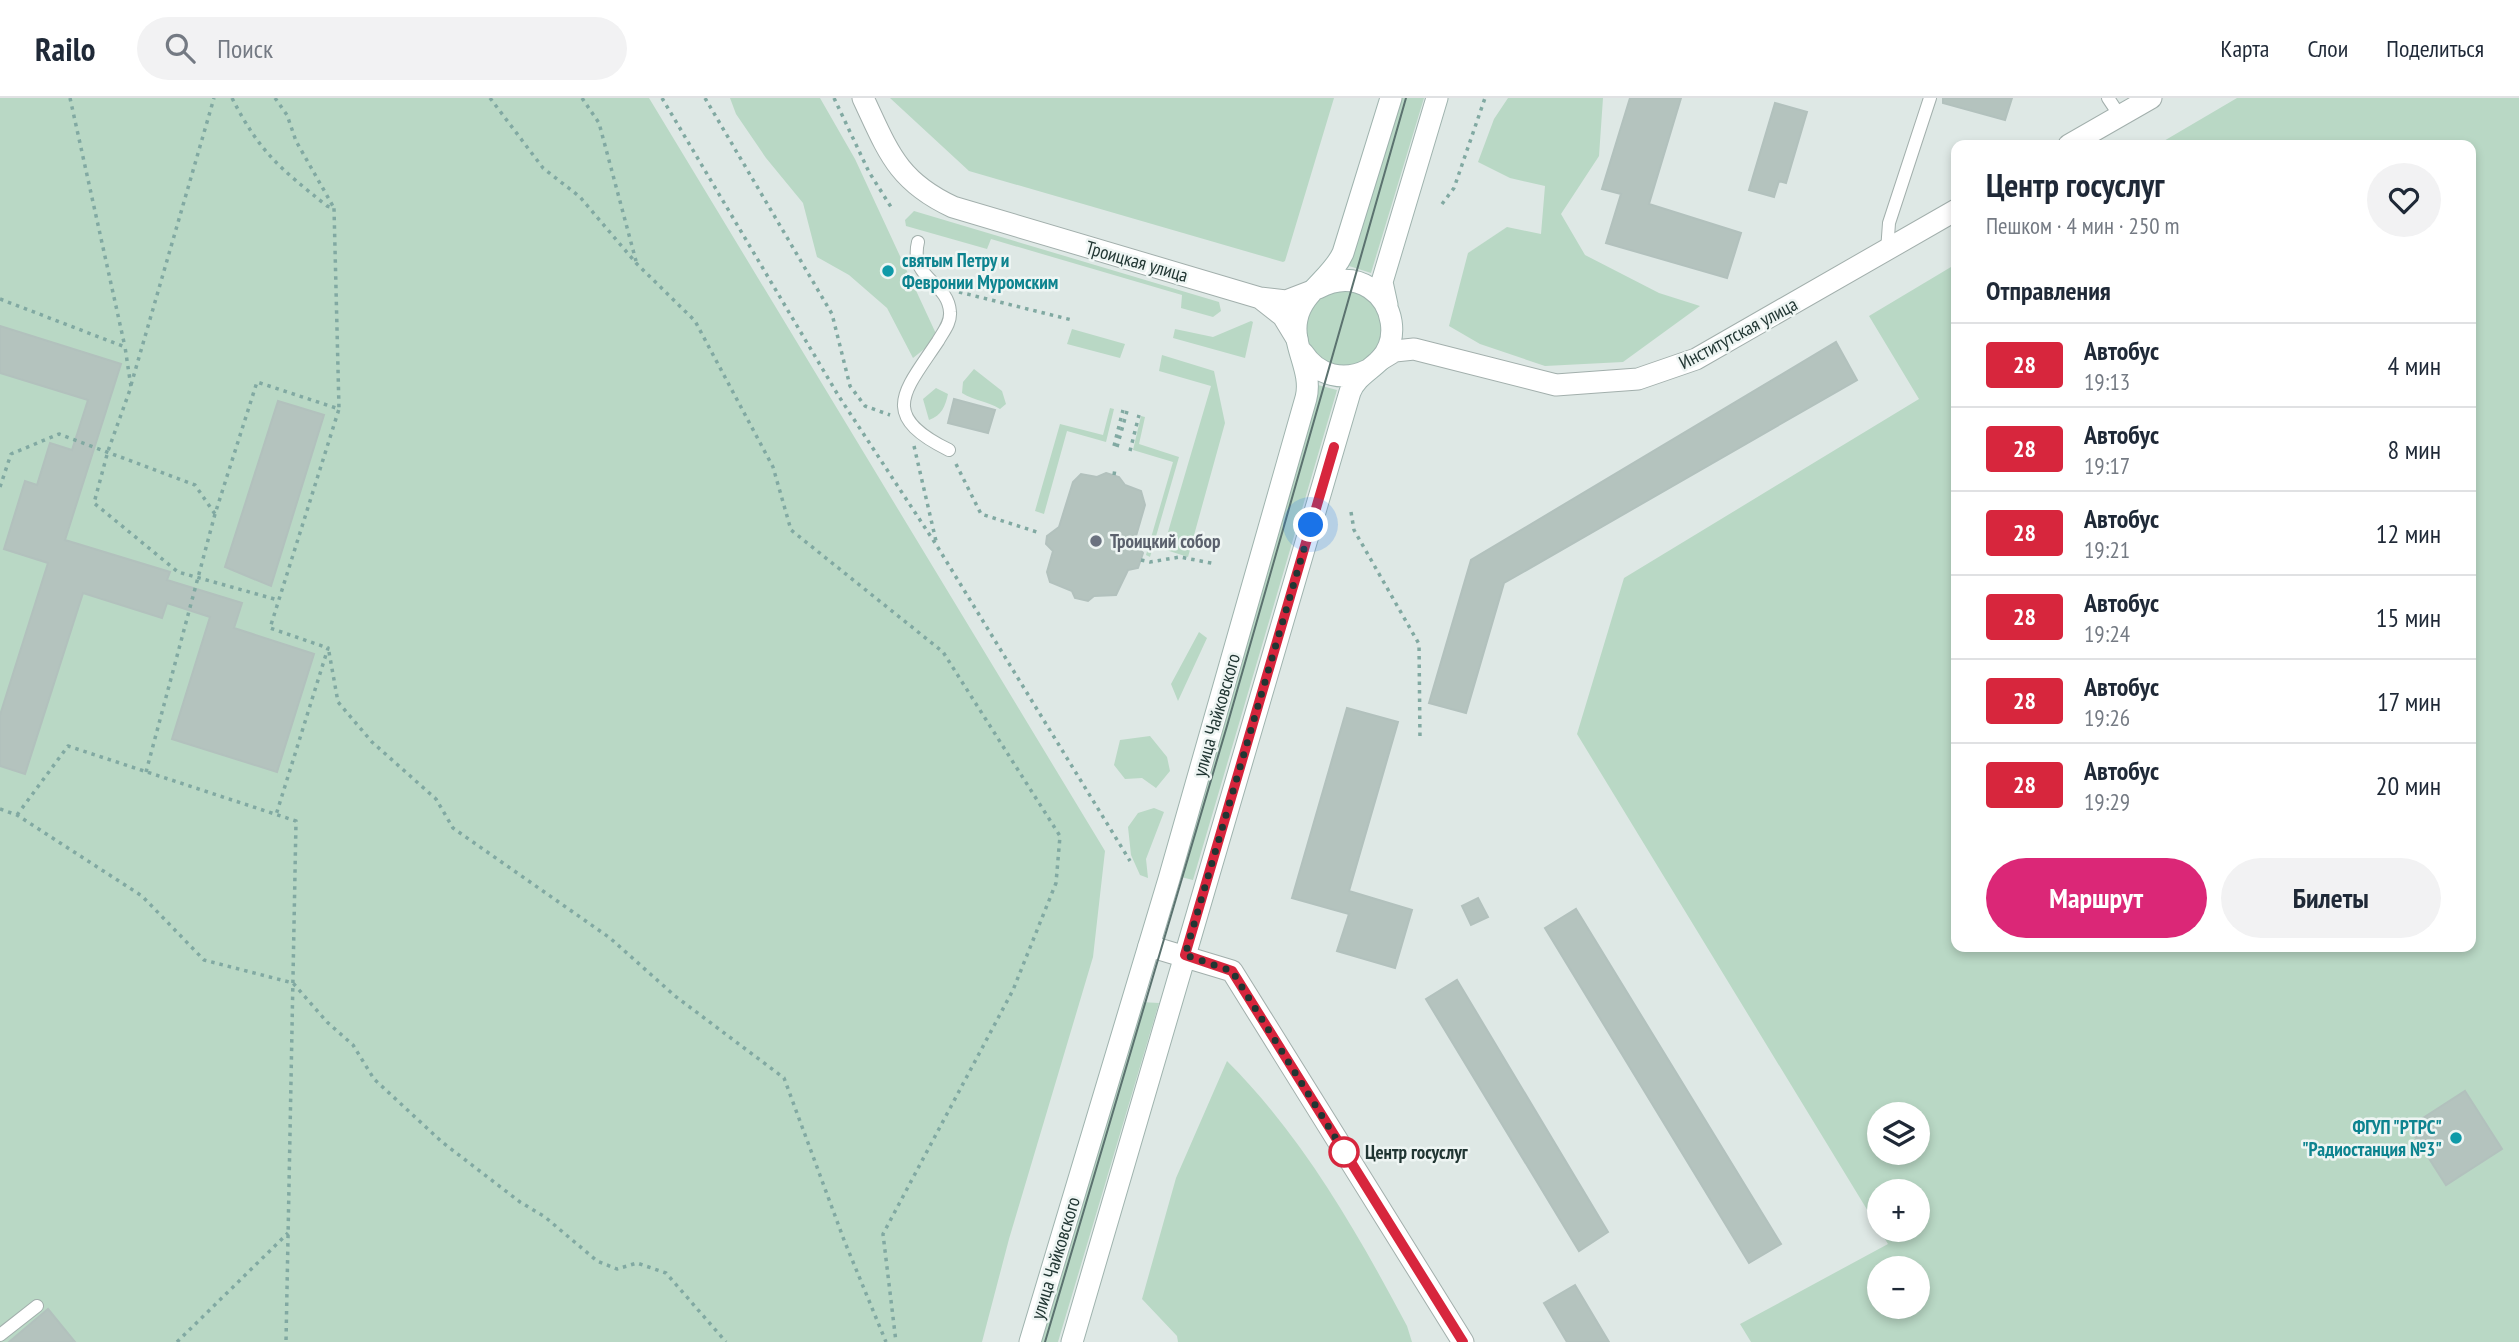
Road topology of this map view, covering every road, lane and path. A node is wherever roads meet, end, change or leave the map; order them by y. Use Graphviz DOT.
graph roads {
  1 [pos="70,98"];
  2 [pos="214,98"];
  3 [pos="232,98"];
  4 [pos="275,98"];
  5 [pos="490,98"];
  6 [pos="582,98"];
  7 [pos="662,98"];
  8 [pos="705,98"];
  9 [pos="834,98"];
  10 [pos="863,98"];
  11 [pos="1391,98"];
  12 [pos="1437,98"];
  13 [pos="1485,98"];
  14 [pos="1930,98"];
  15 [pos="2108,98"];
  16 [pos="2151,98"];
  17 [pos="2120,116"];
  18 [pos="2078,140"];
  19 [pos="1442,204"];
  20 [pos="891,207"];
  21 [pos="334,208"];
  22 [pos="1951,213"];
  23 [pos="918,242"];
  24 [pos="1887,251"];
  25 [pos="636,263"];
  26 [pos="938,289"];
  27 [pos="1315,289"];
  28 [pos="1260,298"];
  29 [pos="0,299"];
  30 [pos="1383,303"];
  31 [pos="1072,320"];
  32 [pos="1298,342"];
  33 [pos="125,347"];
  34 [pos="1430,351"];
  35 [pos="1374,365"];
  36 [pos="131,387"];
  37 [pos="340,409"];
  38 [pos="1125,411"];
  39 [pos="1139,415"];
  40 [pos="906,418"];
  41 [pos="914,430"];
  42 [pos="1115,446"];
  43 [pos="948,450"];
  44 [pos="108,451"];
  45 [pos="1130,451"];
  46 [pos="1115,469"];
  47 [pos="1114,475"];
  48 [pos="0,487"];
  49 [pos="1351,512"];
  50 [pos="215,514"];
  51 [pos="1040,533"];
  52 [pos="937,546"];
  53 [pos="1141,560"];
  54 [pos="1216,564"];
  55 [pos="197,578"];
  56 [pos="279,601"];
  57 [pos="328,648"];
  58 [pos="1420,740"];
  59 [pos="146,772"];
  60 [pos="0,809"];
  61 [pos="17,815"];
  62 [pos="276,815"];
  63 [pos="1130,861"];
  64 [pos="1149,946"];
  65 [pos="1185,955"];
  66 [pos="293,983"];
  67 [pos="288,1232"];
  68 [pos="37,1306"];
  69 [pos="0,1335"];
  70 [pos="177,1342"];
  71 [pos="286,1342"];
  72 [pos="726,1342"];
  73 [pos="886,1342"];
  74 [pos="897,1342"];
  75 [pos="1030,1342"];
  76 [pos="1072,1342"];
  77 [pos="1463,1342"];
  1 -- 33 [label="path"];
  2 -- 36 [label="path"];
  3 -- 21 [label="path"];
  4 -- 21 [label="path"];
  5 -- 25 [label="path"];
  6 -- 25 [label="path"];
  7 -- 52 [label="path"];
  8 -- 40 [label="path"];
  9 -- 20 [label="path"];
  10 -- 28 [label="main road, Троицкая улица"];
  11 -- 27 [label="main road, улица Чайковского"];
  12 -- 30 [label="main road"];
  13 -- 19 [label="path"];
  14 -- 24 [label="lane"];
  15 -- 17 [label="lane"];
  16 -- 17 [label="main road"];
  17 -- 18 [label="main road"];
  21 -- 37 [label="path"];
  22 -- 24 [label="main road, Институтская улица"];
  23 -- 26 [label="lane"];
  24 -- 34 [label="main road, Институтская улица"];
  25 -- 74 [label="path"];
  26 -- 31 [label="path"];
  26 -- 40 [label="lane"];
  27 -- 28 [label="main road"];
  27 -- 30 [label="main road"];
  27 -- 32 [label="main road, улица Чайковского"];
  28 -- 32 [label="main road"];
  29 -- 33 [label="path"];
  30 -- 34 [label="main road"];
  30 -- 35 [label="main road"];
  32 -- 35 [label="main road"];
  32 -- 64 [label="main road, улица Чайковского"];
  33 -- 36 [label="path"];
  34 -- 35 [label="main road, Институтская улица"];
  35 -- 65 [label="main road, улица Чайковского"];
  36 -- 44 [label="path"];
  37 -- 50 [label="path"];
  37 -- 56 [label="path"];
  38 -- 42 [label="path"];
  39 -- 45 [label="path"];
  40 -- 41 [label="lane"];
  41 -- 43 [label="lane"];
  41 -- 52 [label="path"];
  43 -- 51 [label="path"];
  44 -- 48 [label="path"];
  44 -- 50 [label="path"];
  44 -- 55 [label="path"];
  46 -- 47 [label="path"];
  49 -- 58 [label="path"];
  50 -- 55 [label="path"];
  52 -- 63 [label="path"];
  53 -- 54 [label="path"];
  55 -- 56 [label="path"];
  55 -- 59 [label="path"];
  56 -- 57 [label="path"];
  57 -- 62 [label="path"];
  57 -- 73 [label="path"];
  59 -- 61 [label="path"];
  59 -- 62 [label="path"];
  60 -- 61 [label="path"];
  61 -- 66 [label="path"];
  62 -- 66 [label="path"];
  64 -- 65 [label="main road"];
  64 -- 75 [label="main road, улица Чайковского"];
  65 -- 76 [label="main road, улица Чайковского"];
  65 -- 77 [label="main road"];
  66 -- 67 [label="path"];
  66 -- 72 [label="path"];
  67 -- 70 [label="path"];
  67 -- 71 [label="path"];
  68 -- 69 [label="lane"];
}
